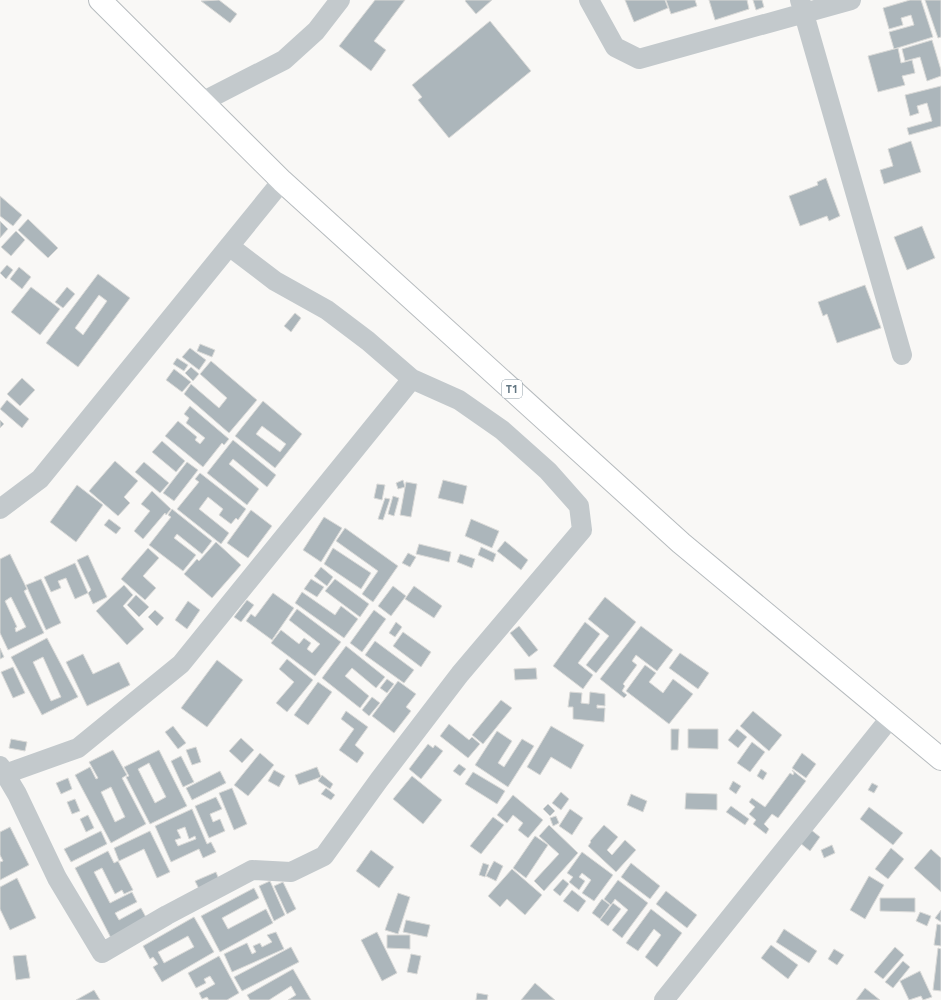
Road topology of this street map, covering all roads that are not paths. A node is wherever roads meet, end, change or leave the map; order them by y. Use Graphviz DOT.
graph roads {
  1 [pos="100,0"];
  2 [pos="340,0"];
  3 [pos="589,0"];
  4 [pos="851,0"];
  5 [pos="802,7"];
  6 [pos="202,102"];
  7 [pos="282,181"];
  8 [pos="229,246"];
  9 [pos="902,355"];
  10 [pos="412,379"];
  11 [pos="0,509"];
  12 [pos="891,718"];
  13 [pos="941,759"];
  14 [pos="3,770"];
  15 [pos="664,1000"];
  1 -- 6 [label="highway, T1"];
  2 -- 6 [label="street"];
  3 -- 5 [label="street"];
  4 -- 5 [label="street"];
  5 -- 9 [label="street"];
  6 -- 7 [label="highway, T1"];
  7 -- 8 [label="street"];
  7 -- 12 [label="highway, T1"];
  8 -- 10 [label="street"];
  8 -- 11 [label="street"];
  10 -- 14 [label="street"];
  10 -- 14 [label="street"];
  12 -- 13 [label="highway, T1"];
  12 -- 15 [label="street"];
}
